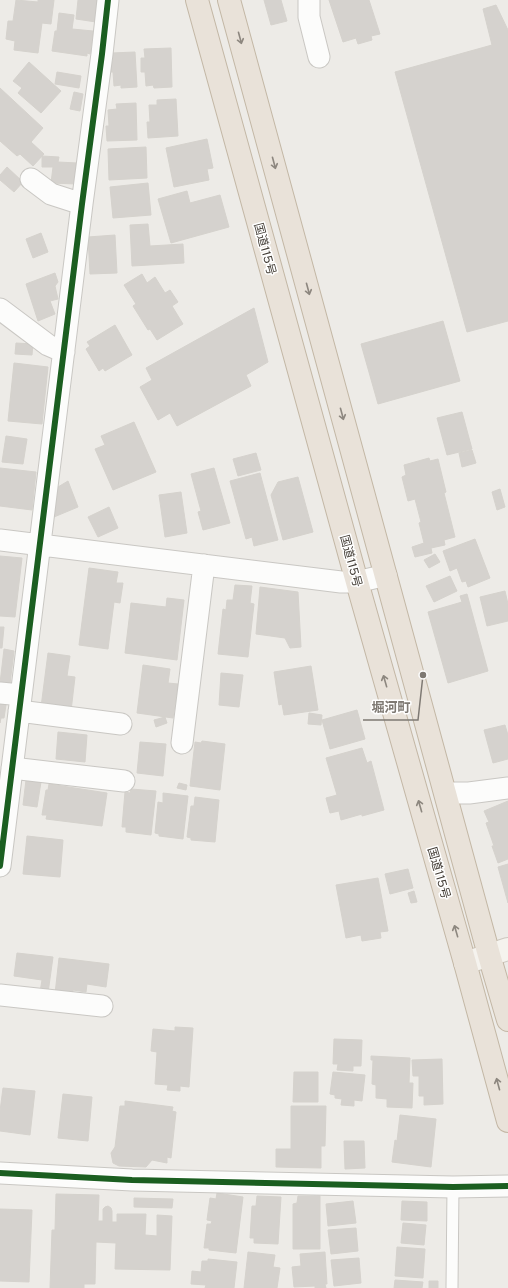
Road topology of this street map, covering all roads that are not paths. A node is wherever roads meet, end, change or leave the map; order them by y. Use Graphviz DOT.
graph roads {
  1 [pos="108,0"];
  2 [pos="198,0"];
  3 [pos="229,0"];
  4 [pos="309,0"];
  5 [pos="319,57"];
  6 [pos="31,179"];
  7 [pos="82,204"];
  8 [pos="0,309"];
  9 [pos="64,352"];
  10 [pos="0,540"];
  11 [pos="40,545"];
  12 [pos="204,565"];
  13 [pos="386,575"];
  14 [pos="357,582"];
  15 [pos="0,693"];
  16 [pos="20,703"];
  17 [pos="121,724"];
  18 [pos="182,743"];
  19 [pos="12,768"];
  20 [pos="124,781"];
  21 [pos="508,788"];
  22 [pos="446,793"];
  23 [pos="3,813"];
  24 [pos="0,866"];
  25 [pos="498,952"];
  26 [pos="465,963"];
  27 [pos="0,994"];
  28 [pos="102,1006"];
  29 [pos="508,1020"];
  30 [pos="508,1121"];
  31 [pos="0,1173"];
  32 [pos="508,1186"];
  33 [pos="453,1187"];
  34 [pos="452,1288"];
  1 -- 7 [label="street"];
  2 -- 14 [label="highway, 国道115号"];
  3 -- 13 [label="highway, one-way"];
  4 -- 5 [label="street"];
  6 -- 7 [label="street"];
  7 -- 9 [label="street"];
  8 -- 9 [label="street"];
  9 -- 11 [label="street"];
  10 -- 11 [label="street"];
  11 -- 12 [label="street"];
  11 -- 16 [label="street"];
  12 -- 14 [label="street"];
  12 -- 18 [label="street"];
  13 -- 14 [label="street"];
  13 -- 22 [label="highway"];
  26 -- 14 [label="highway, 国道115号, one-way"];
  15 -- 16 [label="street"];
  16 -- 17 [label="street"];
  16 -- 19 [label="street"];
  19 -- 20 [label="street"];
  19 -- 23 [label="street"];
  21 -- 22 [label="street"];
  22 -- 25 [label="highway"];
  23 -- 24 [label="street"];
  25 -- 26 [label="street"];
  25 -- 29 [label="highway"];
  30 -- 26 [label="highway, 国道115号, one-way"];
  27 -- 28 [label="street"];
  31 -- 33 [label="street"];
  32 -- 33 [label="street"];
  33 -- 34 [label="lane"];
}
